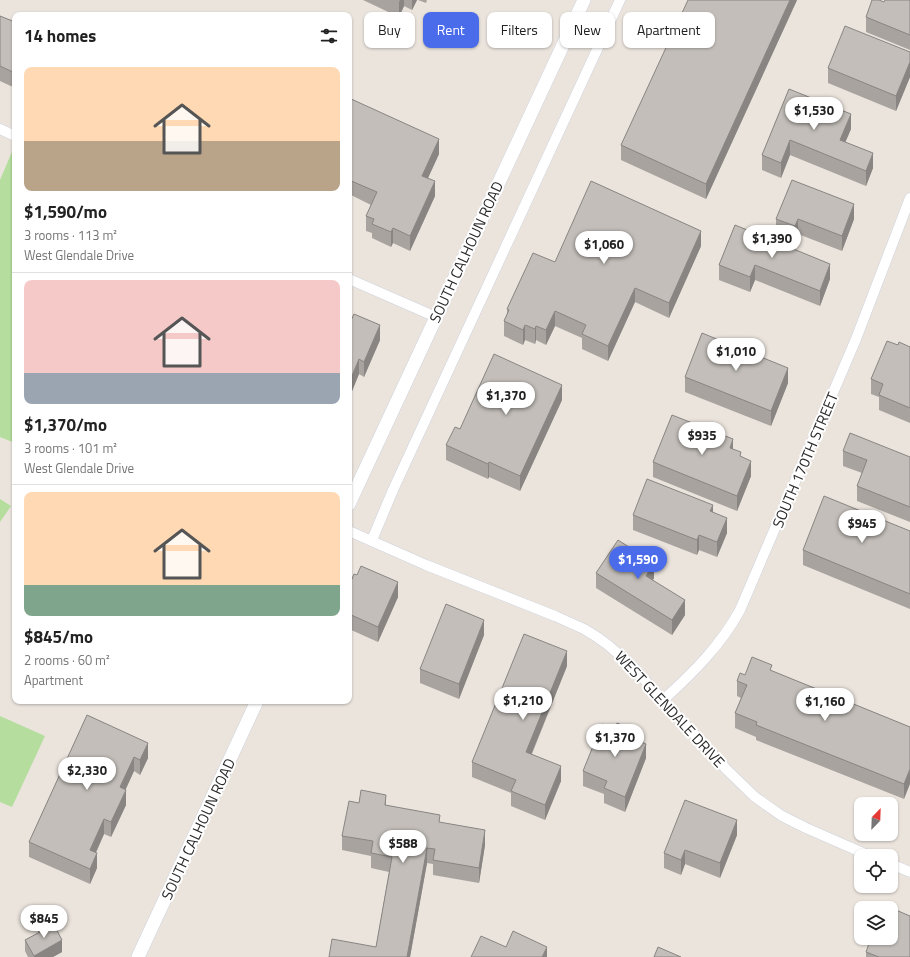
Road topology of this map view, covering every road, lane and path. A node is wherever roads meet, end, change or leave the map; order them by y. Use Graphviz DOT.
graph roads {
  1 [pos="584,0"];
  2 [pos="620,0"];
  3 [pos="0,129"];
  4 [pos="12,135"];
  5 [pos="910,198"];
  6 [pos="352,280"];
  7 [pos="436,317"];
  8 [pos="352,498"];
  9 [pos="352,532"];
  10 [pos="372,540"];
  11 [pos="663,700"];
  12 [pos="256,704"];
  13 [pos="854,849"];
  14 [pos="898,867"];
  15 [pos="910,872"];
  16 [pos="138,957"];
  1 -- 7 [label="street, SOUTH CALHOUN ROAD"];
  2 -- 10 [label="street"];
  3 -- 4 [label="street"];
  5 -- 11 [label="street, SOUTH 170TH STREET"];
  6 -- 7 [label="street"];
  7 -- 8 [label="street, SOUTH CALHOUN ROAD"];
  9 -- 10 [label="street, WEST GLENDALE DRIVE"];
  10 -- 11 [label="street, WEST GLENDALE DRIVE"];
  11 -- 13 [label="street, WEST GLENDALE DRIVE"];
  12 -- 16 [label="street, SOUTH CALHOUN ROAD"];
  14 -- 15 [label="street"];
}
